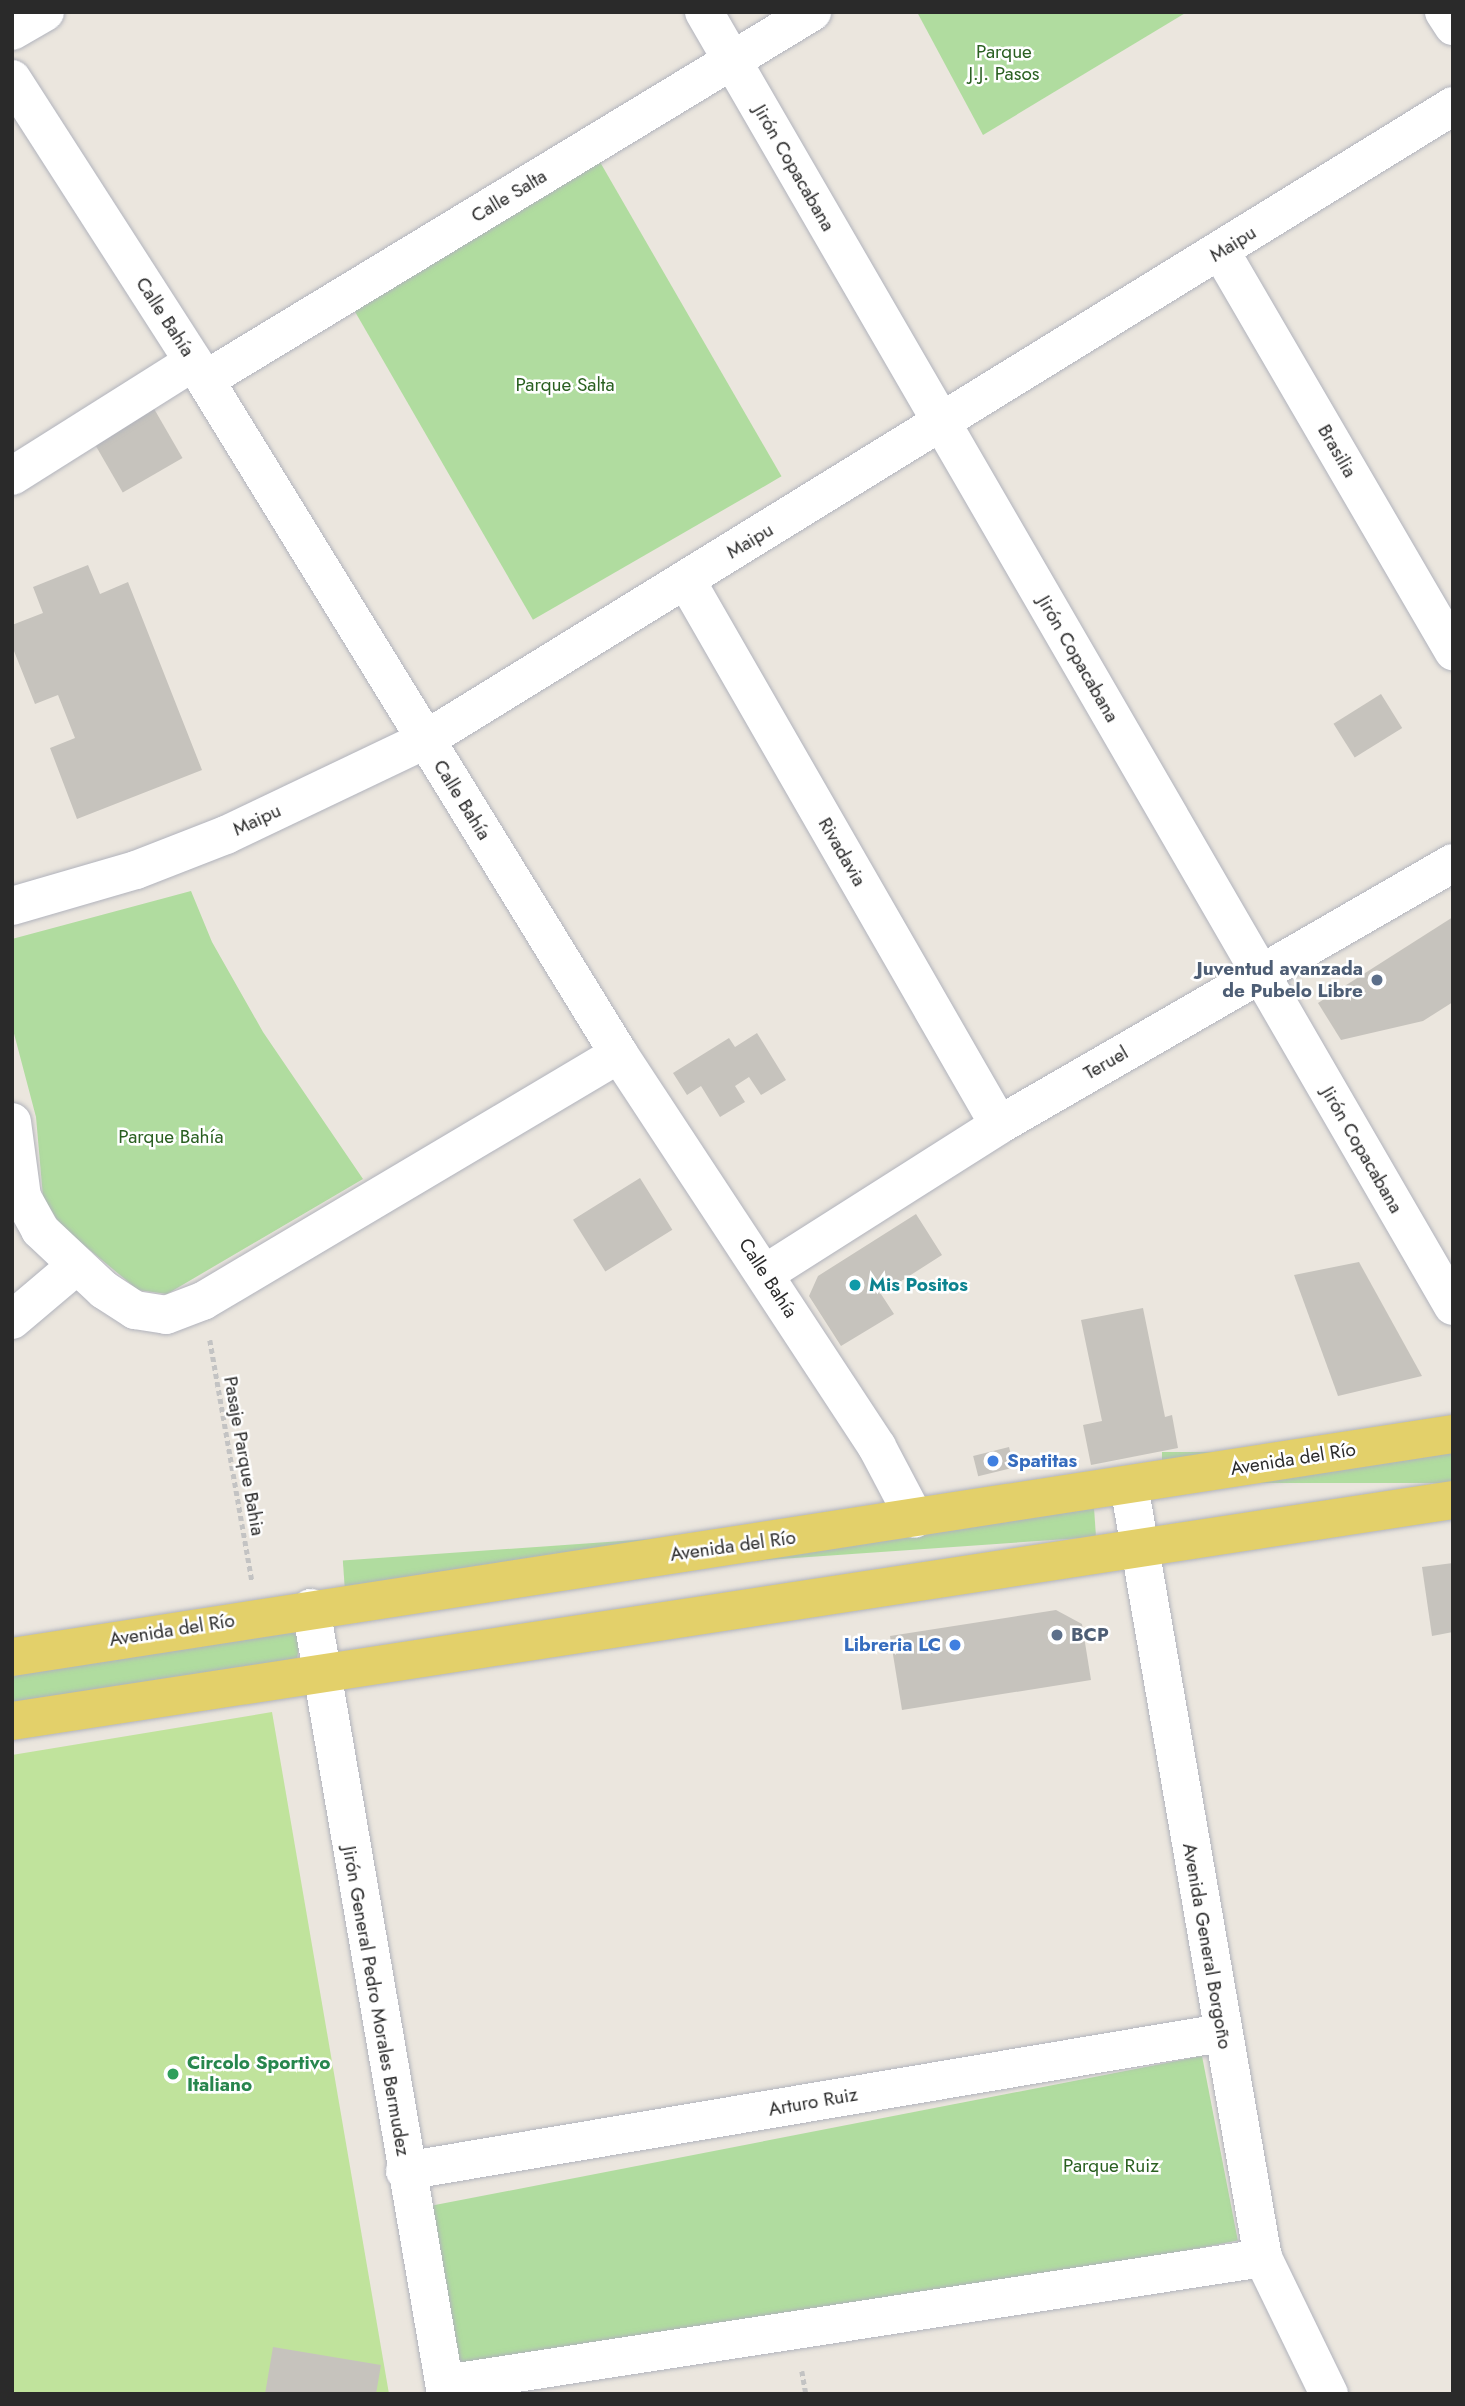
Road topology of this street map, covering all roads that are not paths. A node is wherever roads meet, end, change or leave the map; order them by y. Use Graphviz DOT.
graph roads {
  1 [pos="45,12"];
  2 [pos="704,12"];
  3 [pos="812,12"];
  4 [pos="1444,12"];
  5 [pos="1453,26"];
  6 [pos="12,31"];
  7 [pos="732,61"];
  8 [pos="12,79"];
  9 [pos="1453,106"];
  10 [pos="1221,252"];
  11 [pos="199,371"];
  12 [pos="942,424"];
  13 [pos="12,476"];
  14 [pos="686,580"];
  15 [pos="1453,650"];
  16 [pos="425,740"];
  17 [pos="1453,863"];
  18 [pos="12,906"];
  19 [pos="1261,974"];
  20 [pos="620,1054"];
  21 [pos="12,1122"];
  22 [pos="999,1125"];
  23 [pos="77,1265"];
  24 [pos="766,1273"];
  25 [pos="1453,1306"];
  26 [pos="12,1320"];
  27 [pos="1453,1434"];
  28 [pos="1129,1485"];
  29 [pos="1453,1500"];
  30 [pos="915,1519"];
  31 [pos="1140,1550"];
  32 [pos="311,1608"];
  33 [pos="12,1657"];
  34 [pos="319,1672"];
  35 [pos="12,1721"];
  36 [pos="1221,2033"];
  37 [pos="405,2171"];
  38 [pos="1263,2258"];
  39 [pos="445,2389"];
  40 [pos="1329,2394"];
  1 -- 6 [label="street"];
  2 -- 7 [label="street, Jirón Copacabana"];
  3 -- 7 [label="street, Calle Salta"];
  4 -- 5 [label="street"];
  7 -- 11 [label="street, Calle Salta"];
  7 -- 12 [label="street, Jirón Copacabana"];
  8 -- 11 [label="street, Calle Bahía"];
  9 -- 10 [label="street, Maipu"];
  10 -- 12 [label="street, Maipu"];
  10 -- 15 [label="street, Brasilia"];
  11 -- 13 [label="street, Calle Salta"];
  11 -- 16 [label="street, Calle Bahía"];
  12 -- 14 [label="street, Maipu"];
  12 -- 19 [label="street, Jirón Copacabana"];
  14 -- 16 [label="street, Maipu"];
  14 -- 22 [label="street, Rivadavia"];
  16 -- 18 [label="street, Maipu"];
  16 -- 20 [label="street, Calle Bahía"];
  17 -- 19 [label="street, Teruel"];
  19 -- 22 [label="street, Teruel"];
  19 -- 25 [label="street, Jirón Copacabana"];
  20 -- 23 [label="street"];
  20 -- 24 [label="street, Calle Bahía"];
  21 -- 23 [label="street"];
  22 -- 24 [label="street, Teruel"];
  23 -- 26 [label="street"];
  24 -- 30 [label="street, Calle Bahía"];
  27 -- 28 [label="main road, Avenida del Río"];
  28 -- 30 [label="main road, Avenida del Río"];
  28 -- 31 [label="street, Avenida General Borgoño"];
  29 -- 31 [label="main road"];
  30 -- 32 [label="main road, Avenida del Río"];
  31 -- 34 [label="main road"];
  31 -- 36 [label="street, Avenida General Borgoño"];
  32 -- 33 [label="main road, Avenida del Río"];
  32 -- 34 [label="street, Jirón General Pedro Morales Bermudez"];
  34 -- 35 [label="main road"];
  34 -- 37 [label="street, Jirón General Pedro Morales Bermudez"];
  36 -- 37 [label="street, Arturo Ruiz"];
  36 -- 38 [label="street, Avenida General Borgoño"];
  37 -- 39 [label="street, Jirón General Pedro Morales Bermudez"];
  38 -- 39 [label="street"];
  38 -- 40 [label="street, Avenida General Borgoño"];
}
